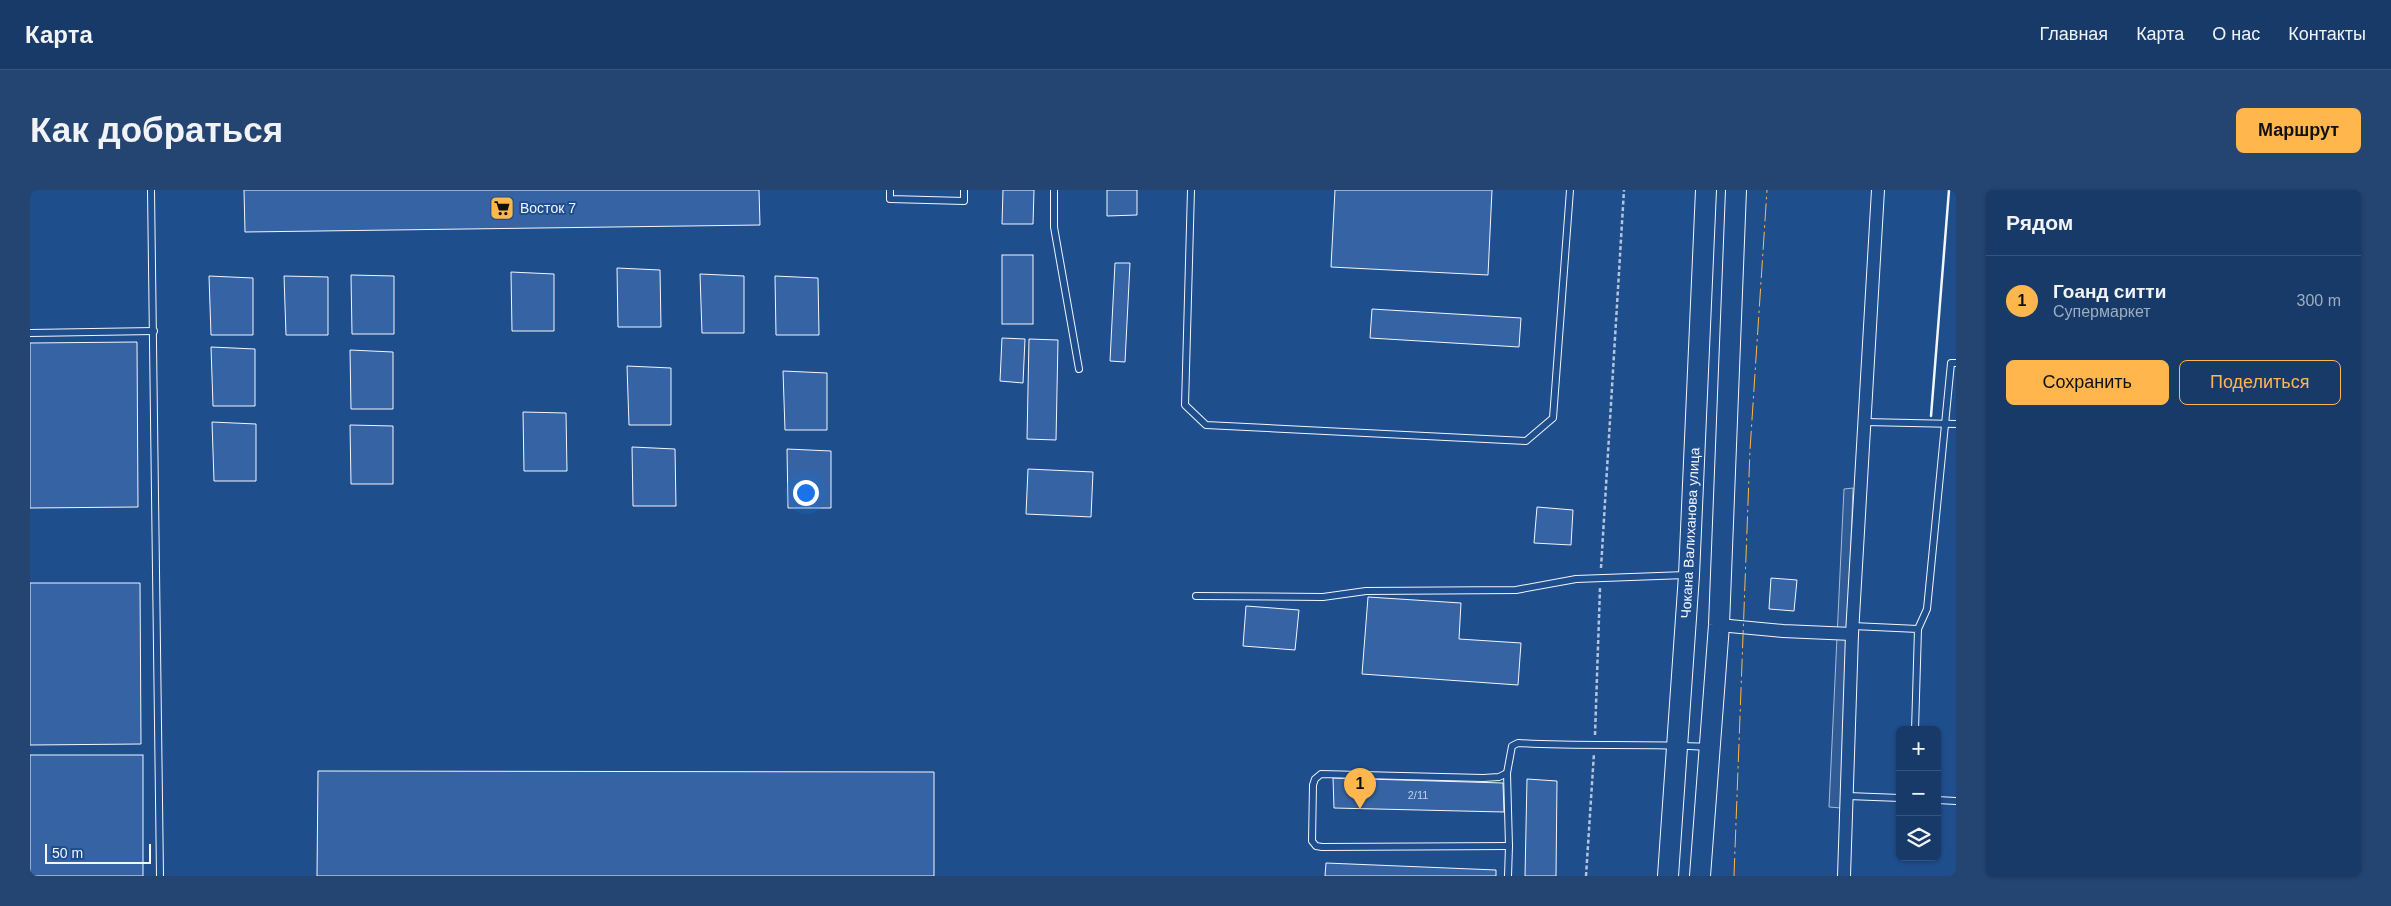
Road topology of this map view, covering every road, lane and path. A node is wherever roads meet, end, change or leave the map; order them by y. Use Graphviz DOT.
graph roads {
  1 [pos="151,190"];
  2 [pos="890,190"];
  3 [pos="964,190"];
  4 [pos="1054,190"];
  5 [pos="1191,190"];
  6 [pos="1570,190"];
  7 [pos="1624,190"];
  8 [pos="1706,190"];
  9 [pos="1736,190"];
  10 [pos="1878,190"];
  11 [pos="154,332"];
  12 [pos="30,333"];
  13 [pos="1956,363"];
  14 [pos="1080,369"];
  15 [pos="1865,422"];
  16 [pos="1945,424"];
  17 [pos="1956,424"];
  18 [pos="1689,576"];
  19 [pos="1601,578"];
  20 [pos="1196,596"];
  21 [pos="1719,625"];
  22 [pos="1852,630"];
  23 [pos="1918,630"];
  24 [pos="1915,726"];
  25 [pos="1595,744"];
  26 [pos="1677,745"];
  27 [pos="1708,748"];
  28 [pos="1508,773"];
  29 [pos="1848,796"];
  30 [pos="1896,798"];
  31 [pos="1941,800"];
  32 [pos="1956,801"];
  33 [pos="1509,846"];
  34 [pos="160,876"];
  35 [pos="1508,876"];
  36 [pos="1586,876"];
  37 [pos="1668,876"];
  38 [pos="1700,876"];
  39 [pos="1844,876"];
  1 -- 11 [label="lane"];
  2 -- 3 [label="lane"];
  4 -- 14 [label="lane"];
  5 -- 6 [label="lane"];
  7 -- 19 [label="path"];
  8 -- 18 [label="main road, Чокана Валиханова улица"];
  9 -- 21 [label="main road"];
  10 -- 15 [label="street"];
  11 -- 12 [label="lane"];
  11 -- 34 [label="lane"];
  13 -- 16 [label="lane"];
  15 -- 16 [label="lane"];
  15 -- 22 [label="street"];
  16 -- 17 [label="lane"];
  16 -- 23 [label="lane"];
  18 -- 19 [label="lane"];
  18 -- 26 [label="main road, Чокана Валиханова улица"];
  19 -- 20 [label="lane"];
  19 -- 25 [label="path"];
  21 -- 22 [label="street"];
  21 -- 27 [label="main road"];
  22 -- 23 [label="lane"];
  22 -- 29 [label="street"];
  23 -- 24 [label="lane"];
  25 -- 26 [label="lane"];
  25 -- 28 [label="lane"];
  25 -- 36 [label="path"];
  26 -- 27 [label="lane"];
  26 -- 37 [label="main road, Чокана Валиханова улица"];
  27 -- 38 [label="main road"];
  28 -- 33 [label="lane"];
  28 -- 33 [label="lane"];
  29 -- 30 [label="lane"];
  29 -- 39 [label="street"];
  31 -- 32 [label="lane"];
  33 -- 35 [label="lane"];
}
